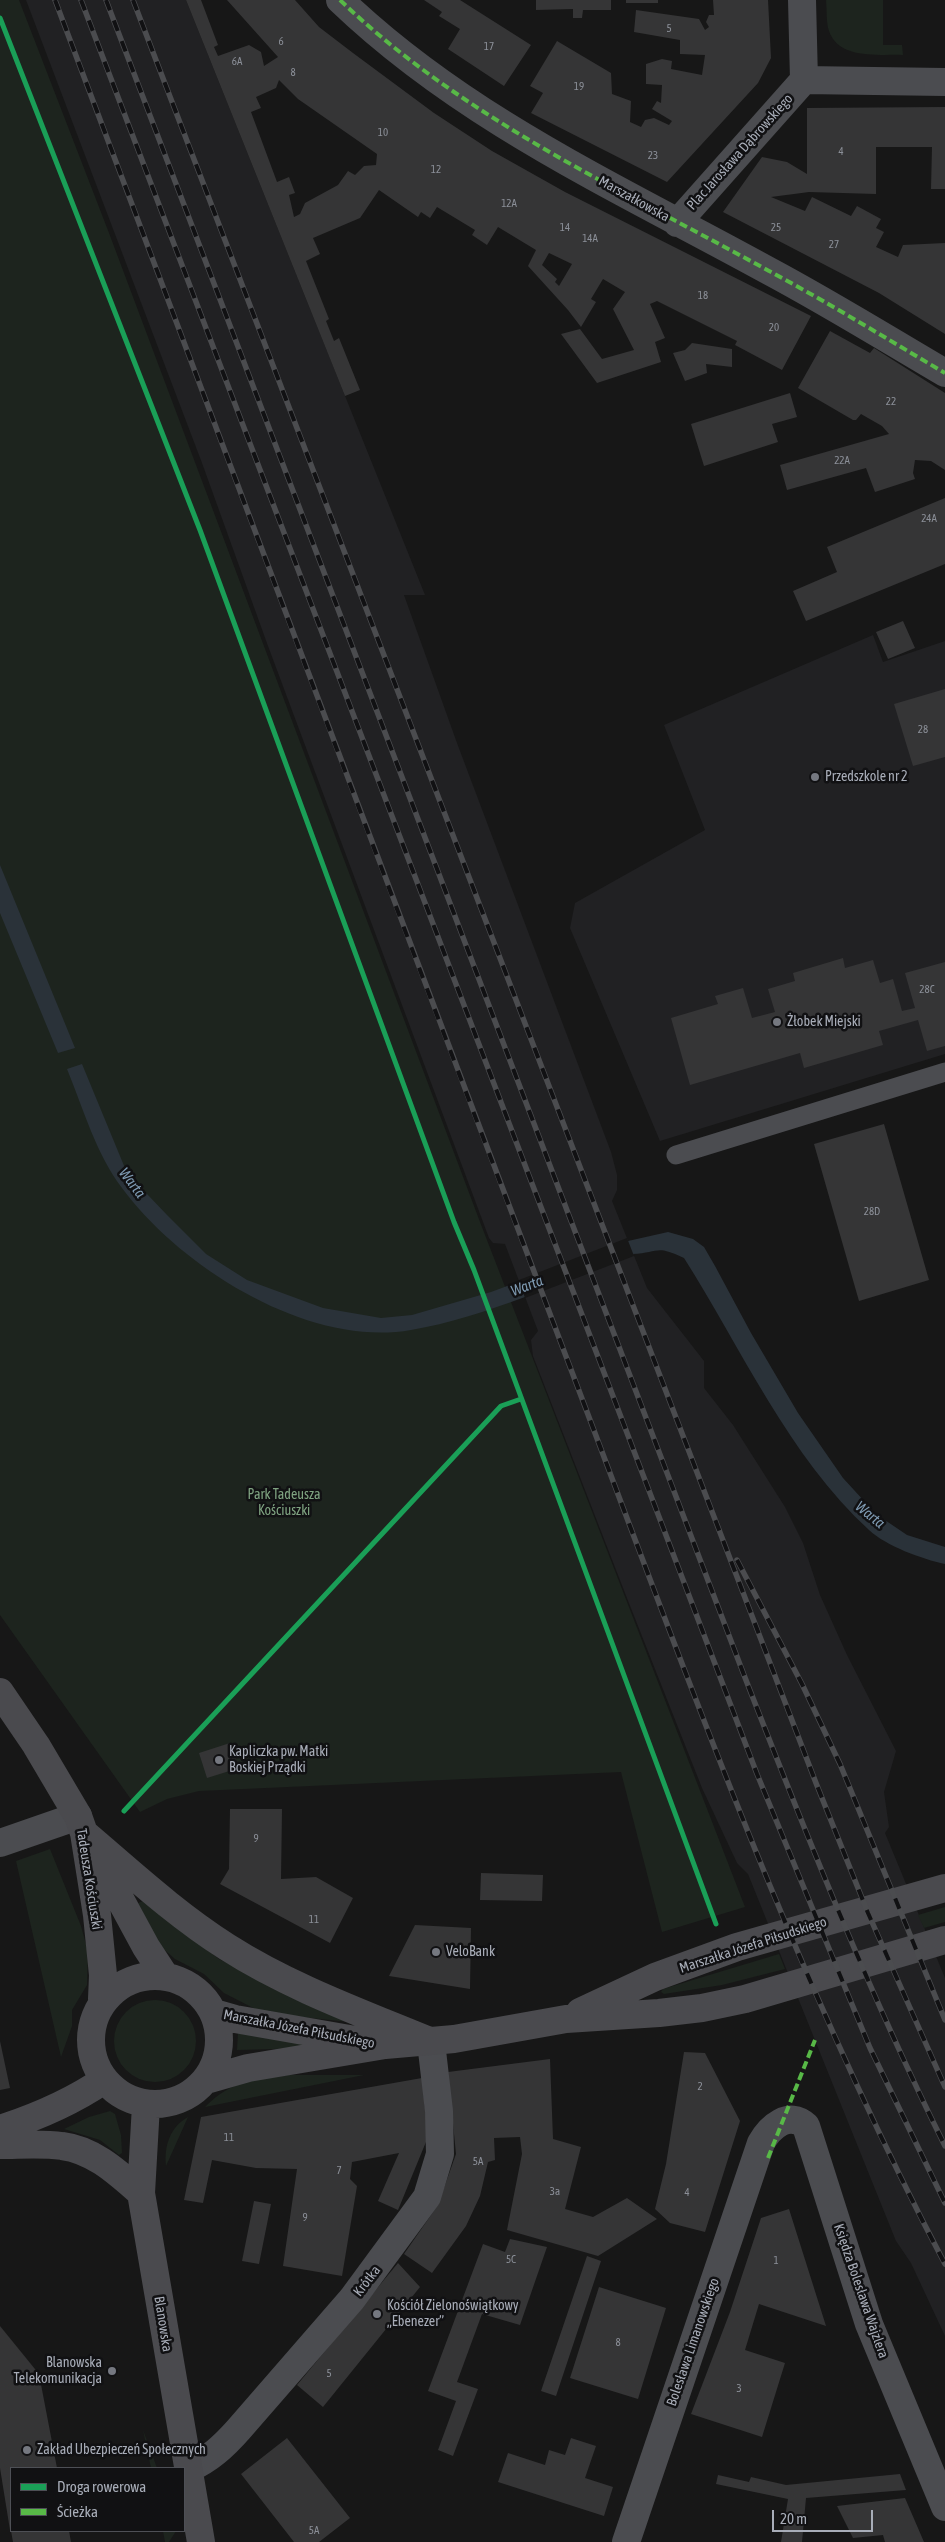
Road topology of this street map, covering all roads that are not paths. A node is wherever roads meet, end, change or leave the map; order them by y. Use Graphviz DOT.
graph roads {
  1 [pos="340,0"];
  2 [pos="802,0"];
  3 [pos="804,80"];
  4 [pos="945,82"];
  5 [pos="677,223"];
  6 [pos="945,373"];
  7 [pos="945,1072"];
  8 [pos="676,1155"];
  9 [pos="0,1692"];
  10 [pos="81,1824"];
  11 [pos="0,1842"];
  12 [pos="945,1888"];
  13 [pos="945,1940"];
  14 [pos="165,1976"];
  15 [pos="102,1999"];
  16 [pos="214,2013"];
  17 [pos="566,2019"];
  18 [pos="431,2042"];
  19 [pos="385,2045"];
  20 [pos="104,2080"];
  21 [pos="206,2080"];
  22 [pos="146,2105"];
  23 [pos="0,2129"];
  24 [pos="761,2143"];
  25 [pos="0,2145"];
  26 [pos="141,2193"];
  27 [pos="188,2469"];
  28 [pos="945,2507"];
  29 [pos="201,2542"];
  30 [pos="626,2542"];
  1 -- 5 [label="street, Marszałkowska"];
  2 -- 3 [label="street"];
  3 -- 4 [label="street"];
  3 -- 5 [label="street, Plac Jarosława Dąbrowskiego"];
  5 -- 6 [label="street, Marszałkowska"];
  7 -- 8 [label="lane"];
  9 -- 10 [label="street, Tadeusza Kościuszki"];
  10 -- 11 [label="street"];
  10 -- 14 [label="street"];
  10 -- 15 [label="street, Tadeusza Kościuszki"];
  10 -- 18 [label="street"];
  12 -- 17 [label="street, Marszałka Józefa Piłsudskiego"];
  13 -- 17 [label="street, Marszałka Józefa Piłsudskiego"];
  14 -- 15 [label="street"];
  14 -- 16 [label="street"];
  15 -- 20 [label="street"];
  16 -- 19 [label="street, Marszałka Józefa Piłsudskiego"];
  16 -- 21 [label="street"];
  17 -- 18 [label="street, Marszałka Józefa Piłsudskiego"];
  18 -- 19 [label="street, Marszałka Józefa Piłsudskiego"];
  18 -- 27 [label="street, Krótka"];
  19 -- 21 [label="street, Marszałka Józefa Piłsudskiego"];
  20 -- 22 [label="street"];
  20 -- 23 [label="street"];
  21 -- 22 [label="street"];
  22 -- 26 [label="street, Blanowska"];
  24 -- 28 [label="street, Księdza Bolesława Wajzlera"];
  24 -- 30 [label="street, Bolesława Limanowskiego"];
  25 -- 26 [label="street"];
  26 -- 27 [label="street, Blanowska"];
  27 -- 29 [label="street, Blanowska"];
}
